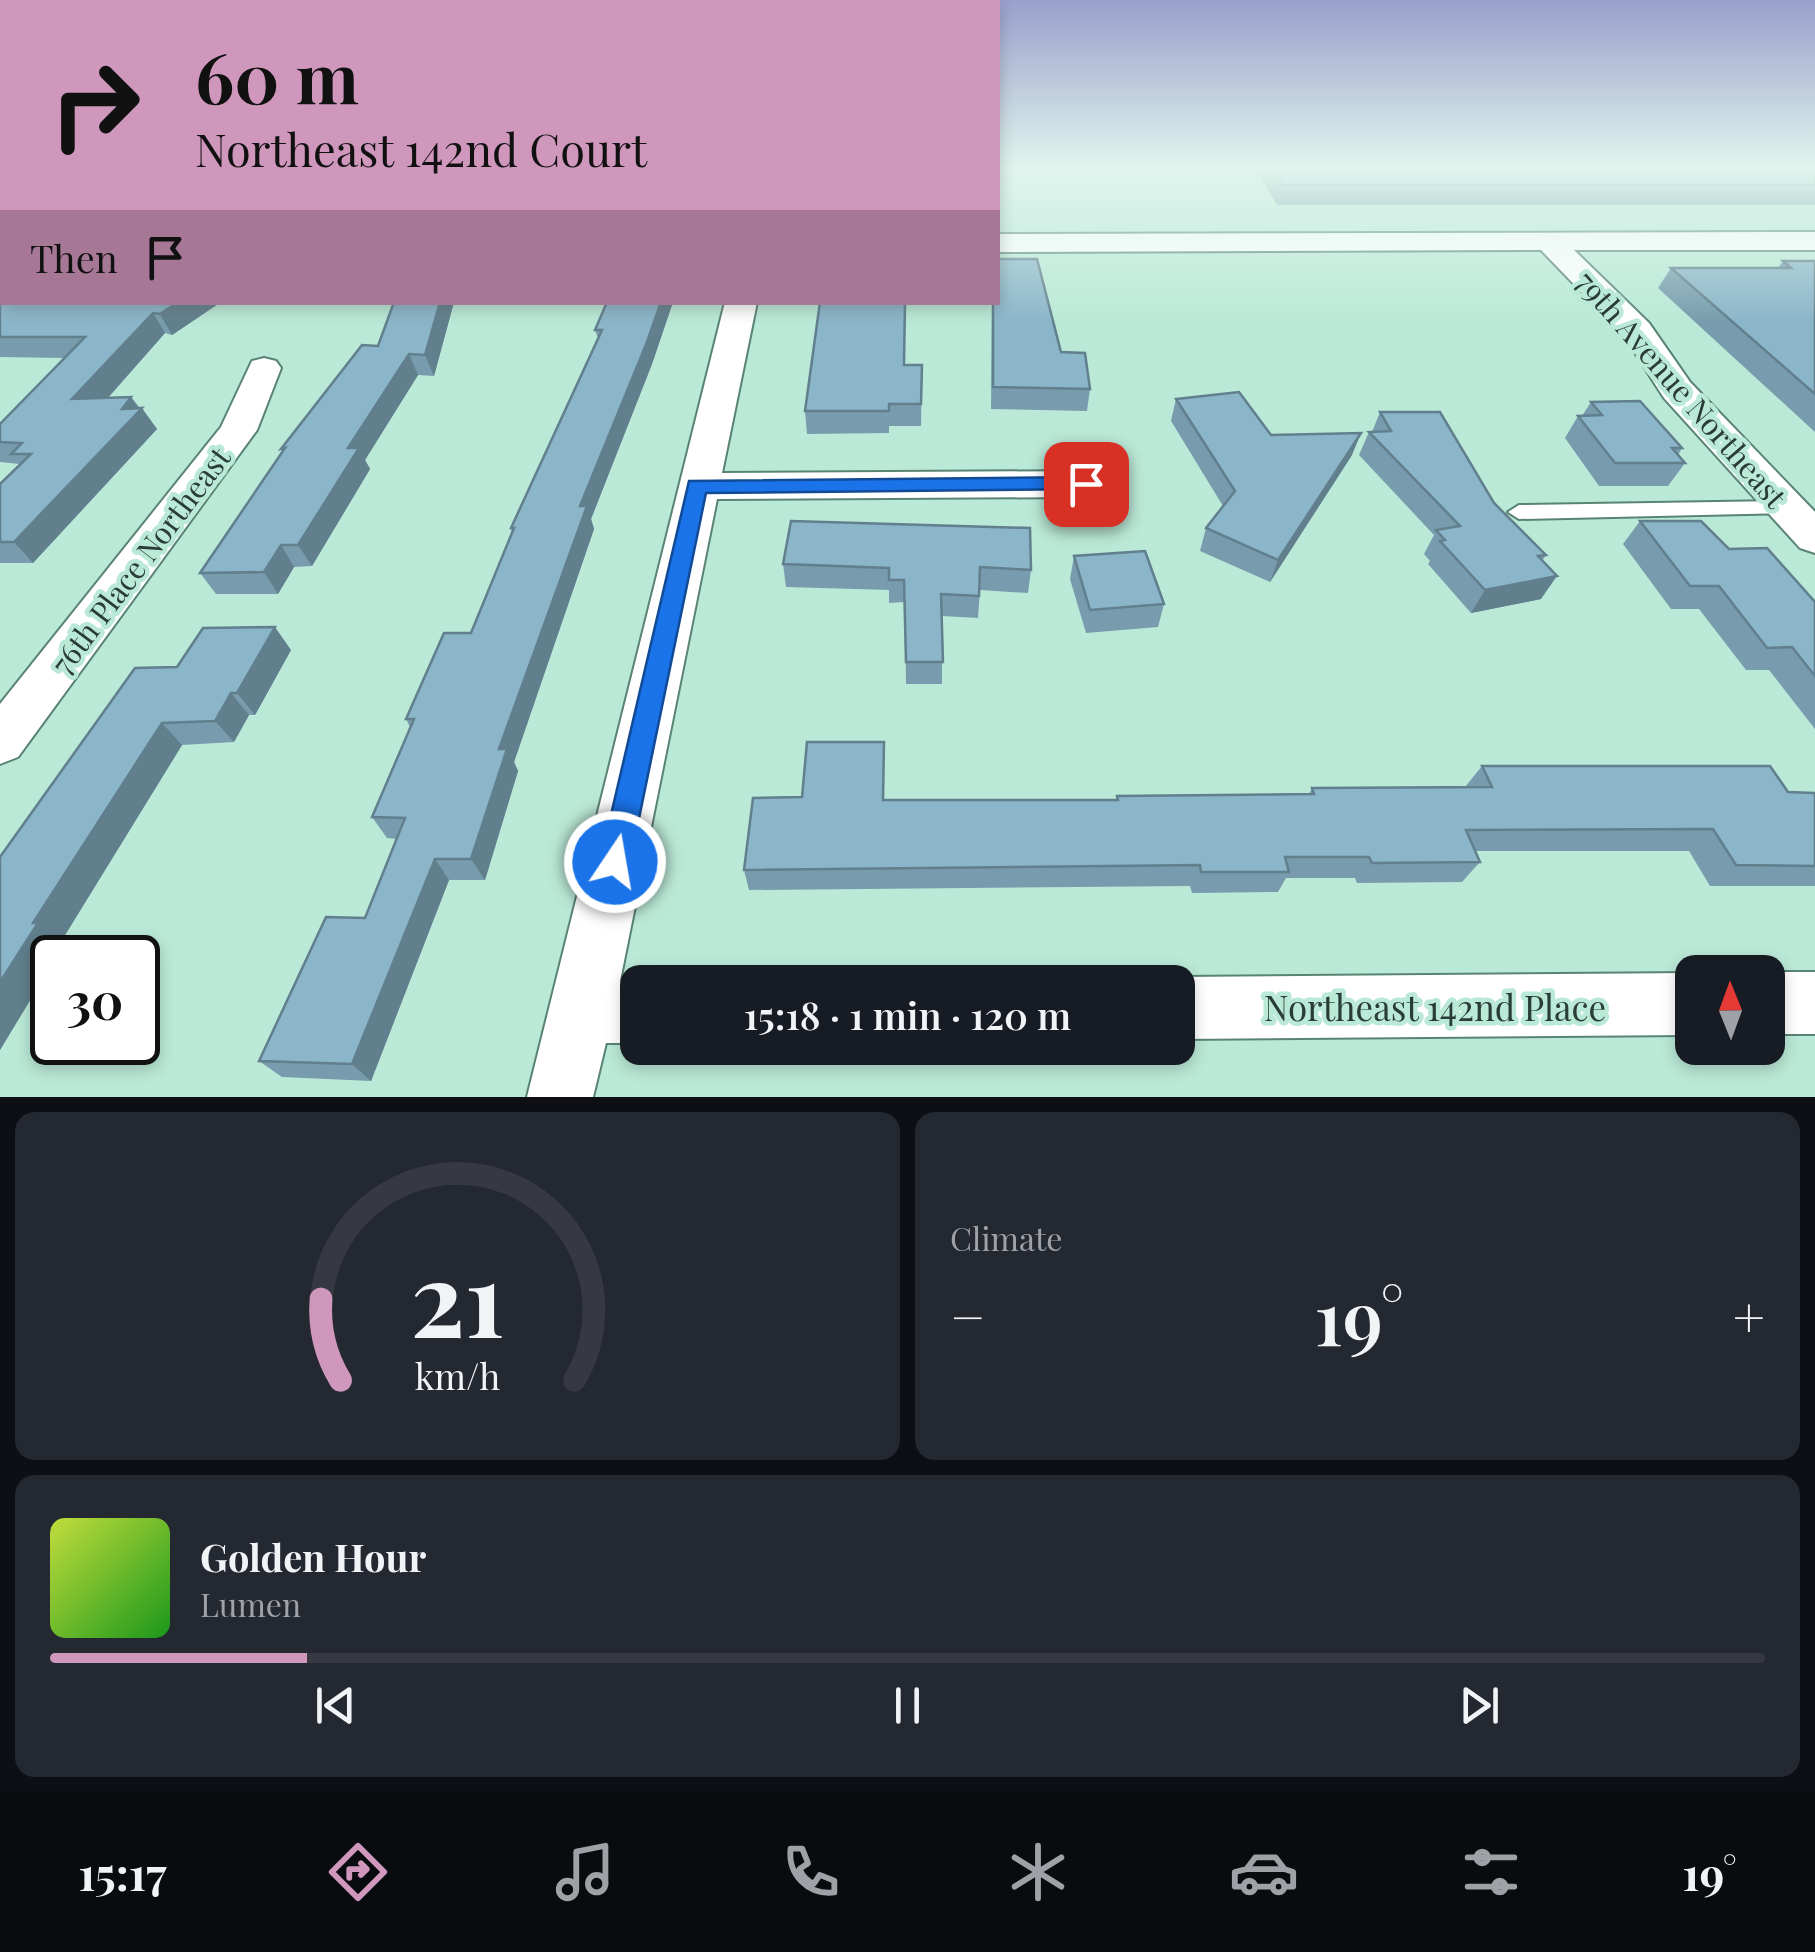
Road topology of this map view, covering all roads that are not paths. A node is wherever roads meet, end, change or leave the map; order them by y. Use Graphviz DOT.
graph roads {
  1 [pos="1548,241"];
  2 [pos="1815,242"];
  3 [pos="1000,243"];
  4 [pos="740,305"];
  5 [pos="264,368"];
  6 [pos="1086,484"];
  7 [pos="697,486"];
  8 [pos="1787,508"];
  9 [pos="1518,512"];
  10 [pos="1815,538"];
  11 [pos="0,742"];
  12 [pos="1815,1002"];
  13 [pos="1785,1003"];
  14 [pos="1675,1004"];
  15 [pos="1195,1008"];
  16 [pos="610,1012"];
  17 [pos="560,1097"];
  1 -- 2 [label="street"];
  1 -- 3 [label="street"];
  1 -- 8 [label="street, 79th Avenue Northeast"];
  4 -- 7 [label="street"];
  5 -- 11 [label="street, 76th Place Northeast"];
  6 -- 7 [label="street"];
  7 -- 16 [label="street"];
  8 -- 9 [label="lane"];
  8 -- 10 [label="street, 79th Avenue Northeast"];
  12 -- 13 [label="street"];
  14 -- 15 [label="street, Northeast 142nd Place"];
  16 -- 17 [label="street"];
}
